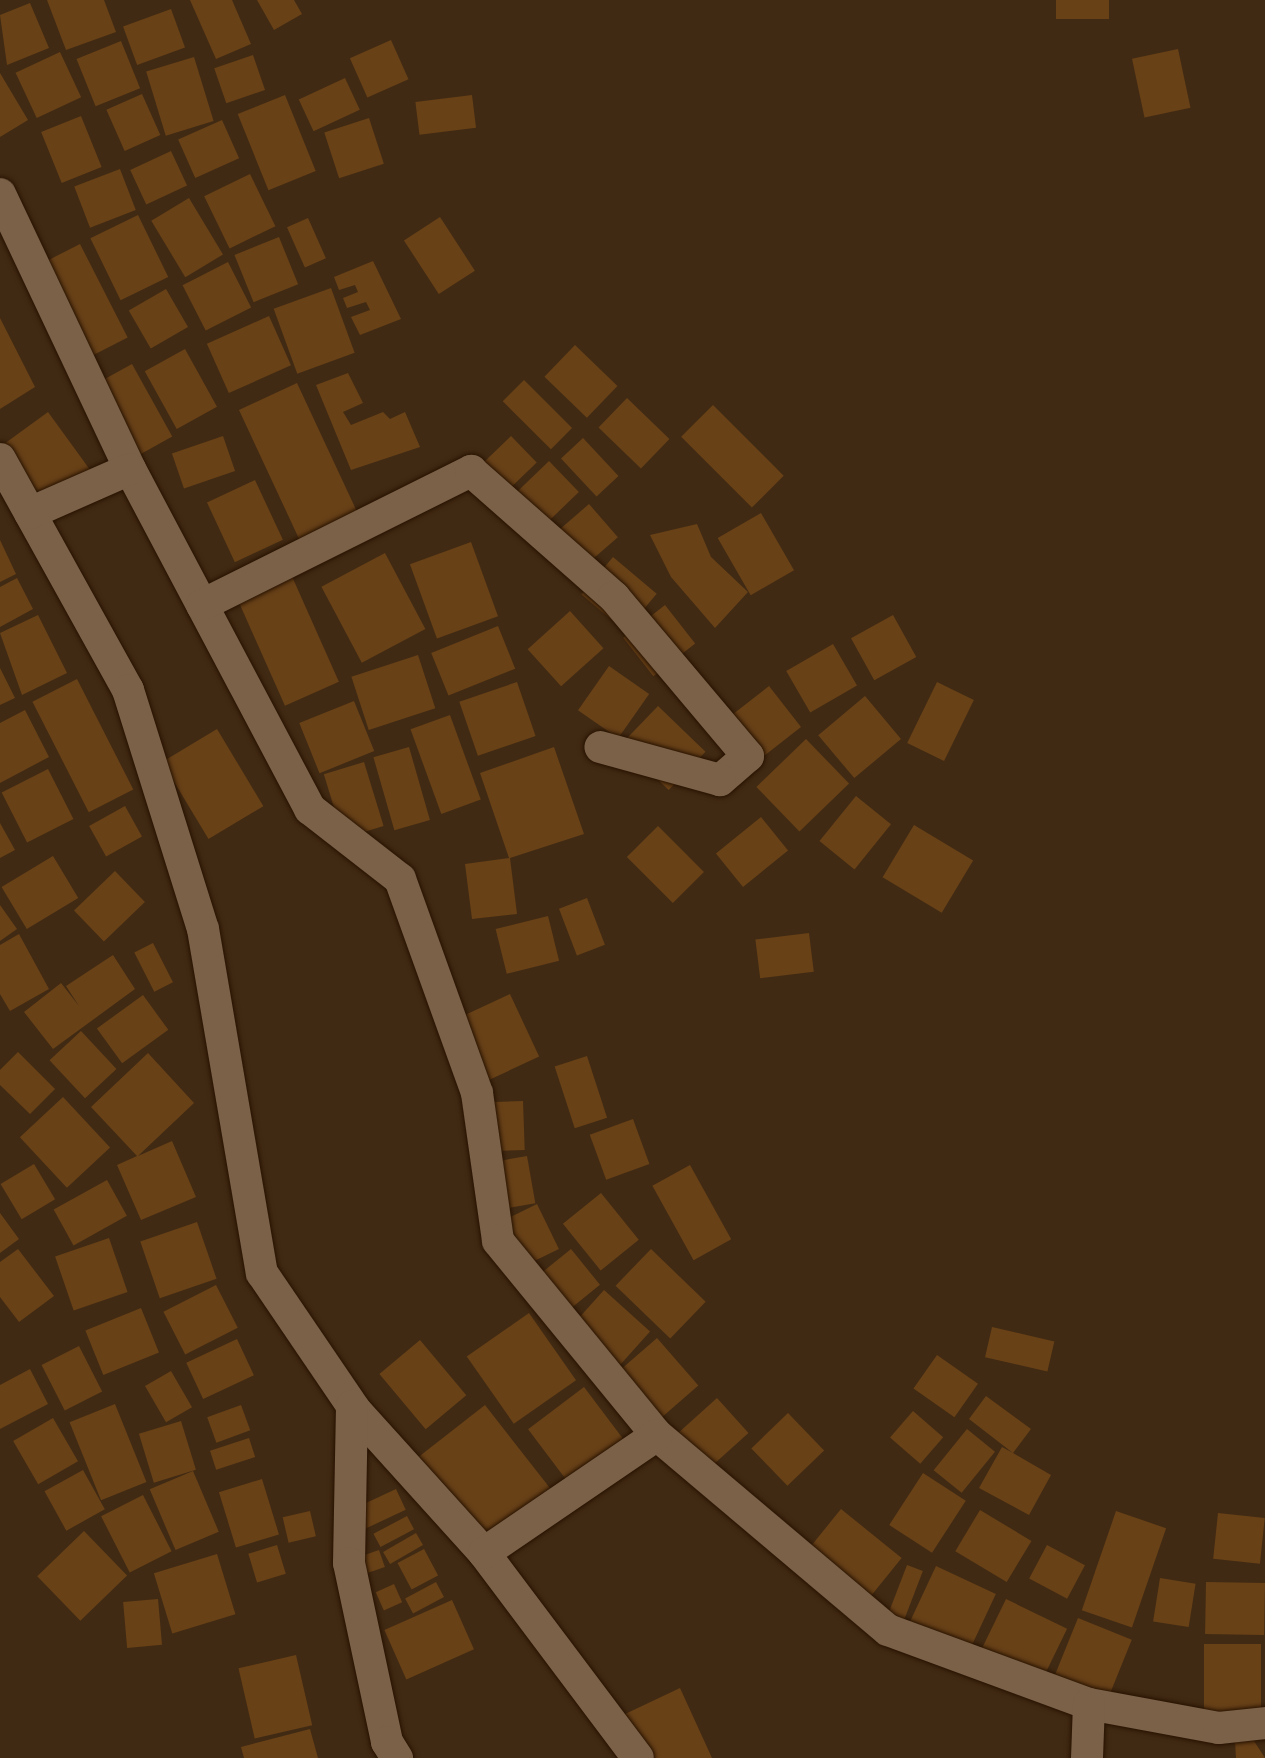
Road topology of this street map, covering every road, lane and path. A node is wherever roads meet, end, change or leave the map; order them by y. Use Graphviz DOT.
graph roads {
  1 [pos="0,194"];
  2 [pos="0,459"];
  3 [pos="130,469"];
  4 [pos="30,513"];
  5 [pos="202,605"];
  6 [pos="600,747"];
  7 [pos="352,1406"];
  8 [pos="657,1435"];
  9 [pos="484,1553"];
  10 [pos="1089,1704"];
  11 [pos="1265,1723"];
  12 [pos="397,1758"];
  13 [pos="638,1758"];
  14 [pos="1087,1758"];
  1 -- 3 [label="street"];
  2 -- 4 [label="street"];
  3 -- 4 [label="street"];
  3 -- 5 [label="street"];
  4 -- 7 [label="street"];
  5 -- 6 [label="street"];
  5 -- 8 [label="street"];
  7 -- 9 [label="street"];
  7 -- 12 [label="street"];
  8 -- 9 [label="street"];
  8 -- 10 [label="street"];
  9 -- 13 [label="street"];
  10 -- 11 [label="street"];
  10 -- 14 [label="street"];
}
